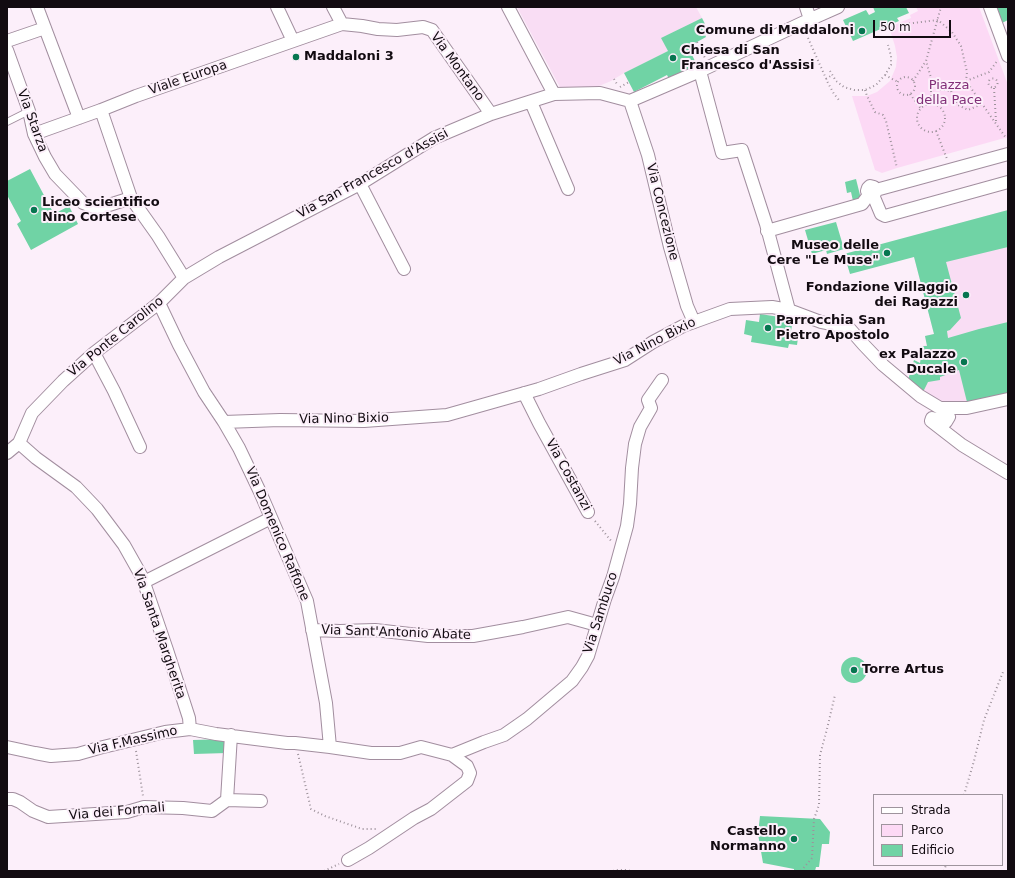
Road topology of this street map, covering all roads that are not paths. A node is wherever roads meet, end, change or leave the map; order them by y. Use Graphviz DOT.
graph roads {
  1 [pos="37,7"];
  2 [pos="276,7"];
  3 [pos="333,7"];
  4 [pos="508,7"];
  5 [pos="806,7"];
  6 [pos="838,7"];
  7 [pos="990,7"];
  8 [pos="810,19"];
  9 [pos="342,24"];
  10 [pos="45,28"];
  11 [pos="7,41"];
  12 [pos="293,41"];
  13 [pos="7,50"];
  14 [pos="1003,58"];
  15 [pos="704,68"];
  16 [pos="554,94"];
  17 [pos="531,102"];
  18 [pos="630,102"];
  19 [pos="101,110"];
  20 [pos="29,111"];
  21 [pos="491,114"];
  22 [pos="79,118"];
  23 [pos="7,122"];
  24 [pos="34,134"];
  25 [pos="1008,154"];
  26 [pos="1008,182"];
  27 [pos="360,184"];
  28 [pos="568,189"];
  29 [pos="873,193"];
  30 [pos="131,198"];
  31 [pos="767,231"];
  32 [pos="404,269"];
  33 [pos="184,278"];
  34 [pos="159,303"];
  35 [pos="789,310"];
  36 [pos="694,322"];
  37 [pos="94,353"];
  38 [pos="662,380"];
  39 [pos="524,393"];
  40 [pos="1008,399"];
  41 [pos="940,408"];
  42 [pos="224,422"];
  43 [pos="19,443"];
  44 [pos="140,447"];
  45 [pos="7,453"];
  46 [pos="1008,473"];
  47 [pos="588,512"];
  48 [pos="271,518"];
  49 [pos="144,582"];
  50 [pos="597,624"];
  51 [pos="312,630"];
  52 [pos="190,729"];
  53 [pos="231,736"];
  54 [pos="7,747"];
  55 [pos="330,747"];
  56 [pos="452,755"];
  57 [pos="7,799"];
  58 [pos="227,800"];
  59 [pos="261,801"];
  60 [pos="348,860"];
  1 -- 10 [label="street"];
  2 -- 12 [label="street"];
  3 -- 9 [label="street"];
  4 -- 16 [label="street"];
  5 -- 8 [label="street"];
  6 -- 8 [label="street"];
  7 -- 14 [label="street"];
  8 -- 15 [label="street"];
  9 -- 12 [label="street, Viale Europa"];
  9 -- 21 [label="street, Via Montano"];
  10 -- 11 [label="street"];
  10 -- 22 [label="street"];
  12 -- 19 [label="street, Viale Europa"];
  13 -- 20 [label="street, Via Starza"];
  15 -- 18 [label="street"];
  15 -- 31 [label="street"];
  16 -- 17 [label="street, Via San Francesco d'Assisi"];
  16 -- 18 [label="street, Via San Francesco d'Assisi"];
  17 -- 21 [label="street, Via San Francesco d'Assisi"];
  17 -- 28 [label="street"];
  18 -- 36 [label="street, Via Concezione"];
  19 -- 22 [label="street, Viale Europa"];
  19 -- 30 [label="street"];
  20 -- 23 [label="lane"];
  20 -- 24 [label="street, Via Starza"];
  21 -- 27 [label="street, Via San Francesco d'Assisi"];
  22 -- 24 [label="street, Viale Europa"];
  24 -- 30 [label="street, Via Starza"];
  25 -- 29 [label="street"];
  26 -- 29 [label="street"];
  27 -- 32 [label="street"];
  27 -- 33 [label="street, Via San Francesco d'Assisi"];
  29 -- 31 [label="street"];
  30 -- 33 [label="street"];
  31 -- 35 [label="street"];
  33 -- 34 [label="street, Via Ponte Carolino"];
  34 -- 37 [label="street, Via Ponte Carolino"];
  34 -- 42 [label="street, Via Domenico Raffone"];
  35 -- 36 [label="street, Via Nino Bixio"];
  35 -- 41 [label="street, Via Nino Bixio"];
  36 -- 39 [label="street, Via Nino Bixio"];
  37 -- 43 [label="street, Via Ponte Carolino"];
  37 -- 44 [label="street"];
  38 -- 50 [label="street, Via Sambuco"];
  39 -- 42 [label="street, Via Nino Bixio"];
  39 -- 47 [label="street, Via Costanzi"];
  40 -- 41 [label="street"];
  41 -- 46 [label="street"];
  42 -- 48 [label="street, Via Domenico Raffone"];
  43 -- 45 [label="street, Via Ponte Carolino"];
  43 -- 49 [label="street, Via Santa Margherita"];
  48 -- 49 [label="street"];
  48 -- 51 [label="street, Via Domenico Raffone"];
  49 -- 52 [label="street, Via Santa Margherita"];
  50 -- 51 [label="street, Via Sant'Antonio Abate"];
  50 -- 56 [label="street, Via Sambuco"];
  51 -- 55 [label="street, Via Domenico Raffone"];
  52 -- 53 [label="street, Via F.Massimo"];
  52 -- 54 [label="street, Via F.Massimo"];
  53 -- 55 [label="street, Via F.Massimo"];
  53 -- 58 [label="street"];
  55 -- 56 [label="street"];
  56 -- 60 [label="street"];
  57 -- 58 [label="street, Via dei Formali"];
  58 -- 59 [label="street"];
}
